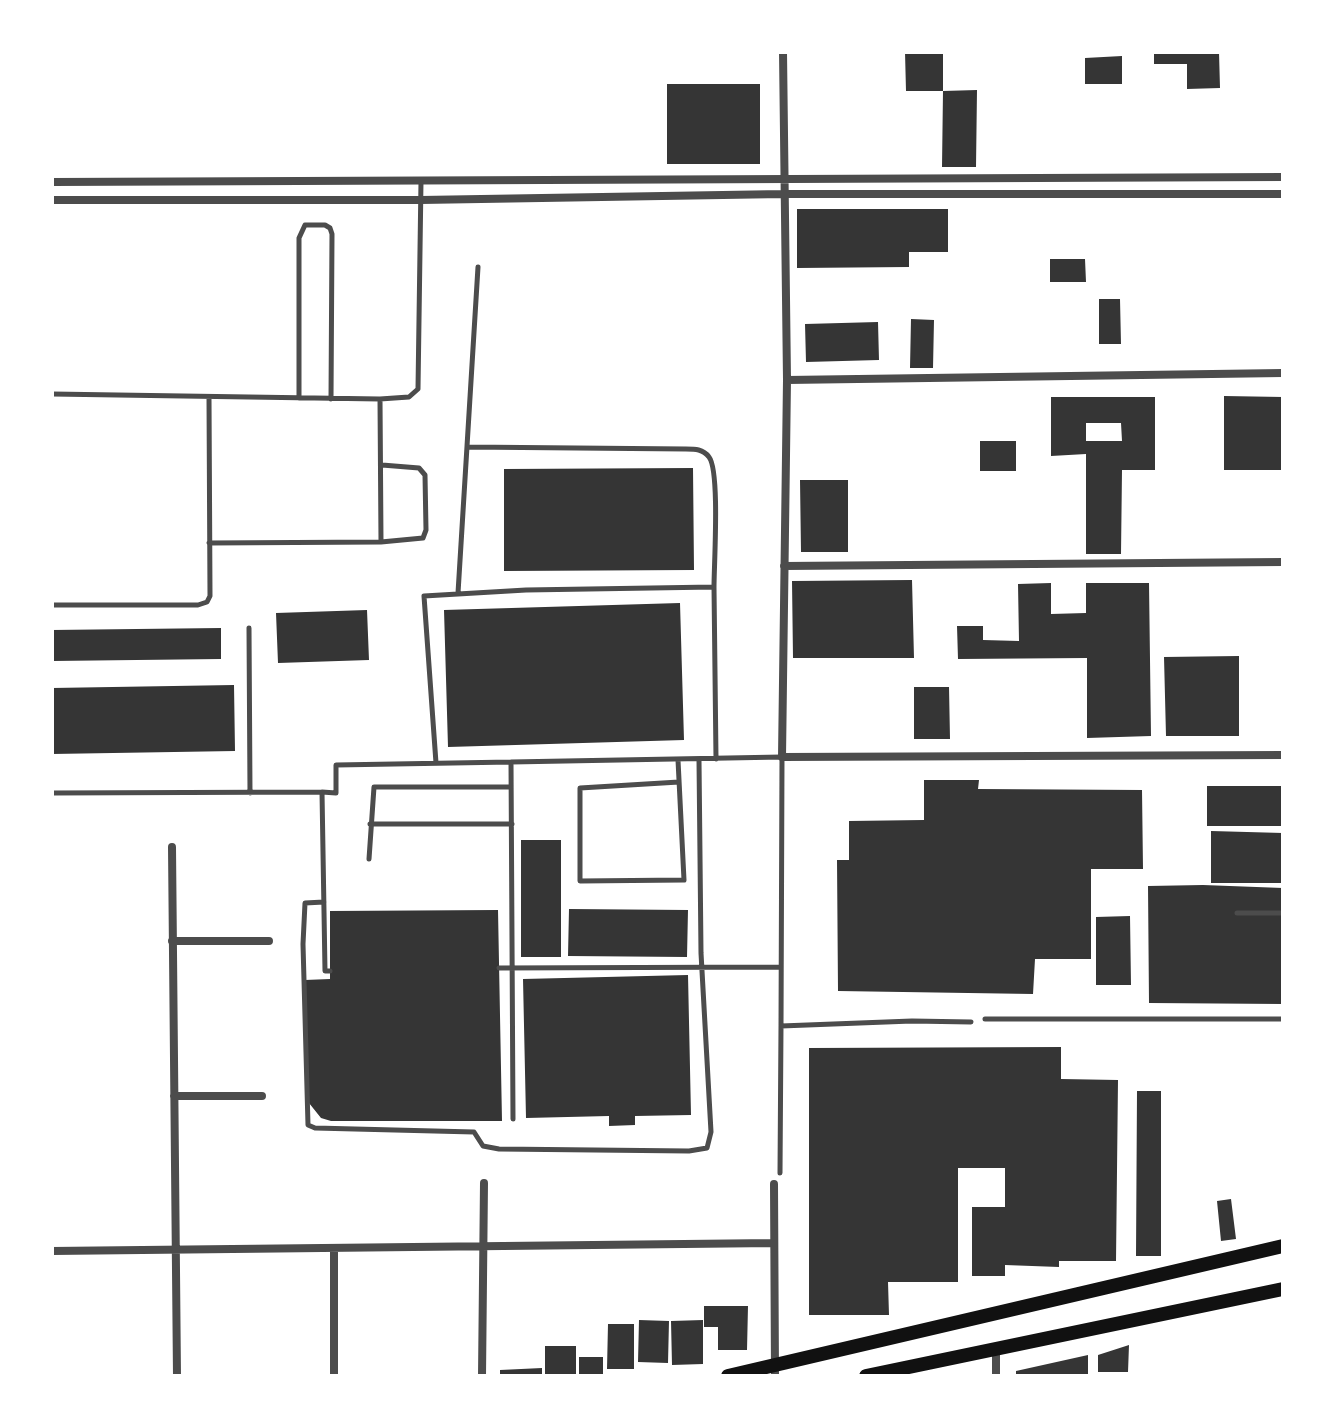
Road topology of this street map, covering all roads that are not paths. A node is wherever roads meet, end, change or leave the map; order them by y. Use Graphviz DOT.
graph roads {
  1 [pos="783,52"];
  2 [pos="783,177"];
  3 [pos="1283,177"];
  4 [pos="1050,178"];
  5 [pos="421,181"];
  6 [pos="52,182"];
  7 [pos="783,194"];
  8 [pos="1051,194"];
  9 [pos="1283,194"];
  10 [pos="52,200"];
  11 [pos="421,200"];
  12 [pos="478,267"];
  13 [pos="1283,373"];
  14 [pos="787,380"];
  15 [pos="52,394"];
  16 [pos="209,397"];
  17 [pos="299,398"];
  18 [pos="331,399"];
  19 [pos="380,399"];
  20 [pos="467,447"];
  21 [pos="382,465"];
  22 [pos="381,542"];
  23 [pos="209,543"];
  24 [pos="1283,562"];
  25 [pos="784,566"];
  26 [pos="714,587"];
  27 [pos="458,593"];
  28 [pos="52,605"];
  29 [pos="249,628"];
  30 [pos="1283,755"];
  31 [pos="782,757"];
  32 [pos="716,759"];
  33 [pos="678,760"];
  34 [pos="699,760"];
  35 [pos="511,762"];
  36 [pos="436,763"];
  37 [pos="679,782"];
  38 [pos="511,787"];
  39 [pos="322,792"];
  40 [pos="52,793"];
  41 [pos="250,793"];
  42 [pos="370,824"];
  43 [pos="512,824"];
  44 [pos="172,847"];
  45 [pos="369,859"];
  46 [pos="324,902"];
  47 [pos="1237,913"];
  48 [pos="1283,913"];
  49 [pos="172,941"];
  50 [pos="269,941"];
  51 [pos="781,967"];
  52 [pos="499,968"];
  53 [pos="512,968"];
  54 [pos="702,969"];
  55 [pos="330,971"];
  56 [pos="985,1019"];
  57 [pos="1283,1019"];
  58 [pos="971,1022"];
  59 [pos="781,1026"];
  60 [pos="174,1096"];
  61 [pos="262,1096"];
  62 [pos="513,1119"];
  63 [pos="780,1173"];
  64 [pos="484,1183"];
  65 [pos="774,1184"];
  66 [pos="774,1243"];
  67 [pos="1283,1246"];
  68 [pos="483,1248"];
  69 [pos="334,1249"];
  70 [pos="175,1250"];
  71 [pos="52,1251"];
  72 [pos="1283,1289"];
  73 [pos="996,1348"];
  74 [pos="775,1370"];
  75 [pos="177,1376"];
  76 [pos="334,1376"];
  77 [pos="482,1376"];
  78 [pos="728,1376"];
  79 [pos="866,1376"];
  80 [pos="996,1376"];
  1 -- 2 [label="street"];
  2 -- 4 [label="street"];
  2 -- 5 [label="street"];
  2 -- 7 [label="street"];
  3 -- 4 [label="street"];
  4 -- 8 [label="street"];
  5 -- 6 [label="street"];
  5 -- 11 [label="lane"];
  7 -- 8 [label="street"];
  7 -- 11 [label="street"];
  7 -- 14 [label="street"];
  8 -- 9 [label="street"];
  10 -- 11 [label="street"];
  11 -- 19 [label="lane"];
  12 -- 20 [label="lane"];
  13 -- 14 [label="street"];
  14 -- 25 [label="street"];
  15 -- 16 [label="lane"];
  16 -- 17 [label="lane"];
  16 -- 23 [label="lane"];
  17 -- 18 [label="lane"];
  17 -- 18 [label="lane"];
  18 -- 19 [label="lane"];
  19 -- 21 [label="lane"];
  20 -- 26 [label="lane"];
  20 -- 27 [label="lane"];
  21 -- 22 [label="lane"];
  21 -- 22 [label="lane"];
  22 -- 23 [label="lane"];
  23 -- 28 [label="lane"];
  24 -- 25 [label="street"];
  25 -- 31 [label="street"];
  26 -- 27 [label="lane"];
  26 -- 32 [label="lane"];
  27 -- 36 [label="lane"];
  29 -- 41 [label="lane"];
  30 -- 31 [label="street"];
  31 -- 32 [label="lane"];
  31 -- 51 [label="lane"];
  32 -- 34 [label="lane"];
  33 -- 34 [label="lane"];
  33 -- 35 [label="lane"];
  33 -- 37 [label="lane"];
  34 -- 54 [label="lane"];
  35 -- 36 [label="lane"];
  35 -- 38 [label="lane"];
  36 -- 39 [label="lane"];
  37 -- 37 [label="lane"];
  38 -- 42 [label="lane"];
  38 -- 43 [label="lane"];
  39 -- 41 [label="lane"];
  39 -- 46 [label="lane"];
  40 -- 41 [label="lane"];
  42 -- 43 [label="lane"];
  42 -- 45 [label="lane"];
  43 -- 53 [label="lane"];
  44 -- 49 [label="street"];
  46 -- 54 [label="lane"];
  46 -- 55 [label="lane"];
  47 -- 48 [label="lane"];
  49 -- 50 [label="street"];
  49 -- 60 [label="street"];
  51 -- 54 [label="lane"];
  51 -- 59 [label="lane"];
  52 -- 53 [label="lane"];
  53 -- 54 [label="lane"];
  53 -- 62 [label="lane"];
  56 -- 57 [label="lane"];
  58 -- 59 [label="lane"];
  59 -- 63 [label="lane"];
  60 -- 61 [label="street"];
  60 -- 70 [label="street"];
  64 -- 68 [label="street"];
  65 -- 66 [label="street"];
  66 -- 68 [label="street"];
  66 -- 74 [label="street"];
  67 -- 74 [label="main road"];
  68 -- 69 [label="street"];
  68 -- 77 [label="street"];
  69 -- 70 [label="street"];
  69 -- 76 [label="street"];
  70 -- 71 [label="street"];
  70 -- 75 [label="street"];
  72 -- 73 [label="main road"];
  73 -- 79 [label="main road"];
  73 -- 80 [label="street"];
  74 -- 78 [label="main road"];
}
